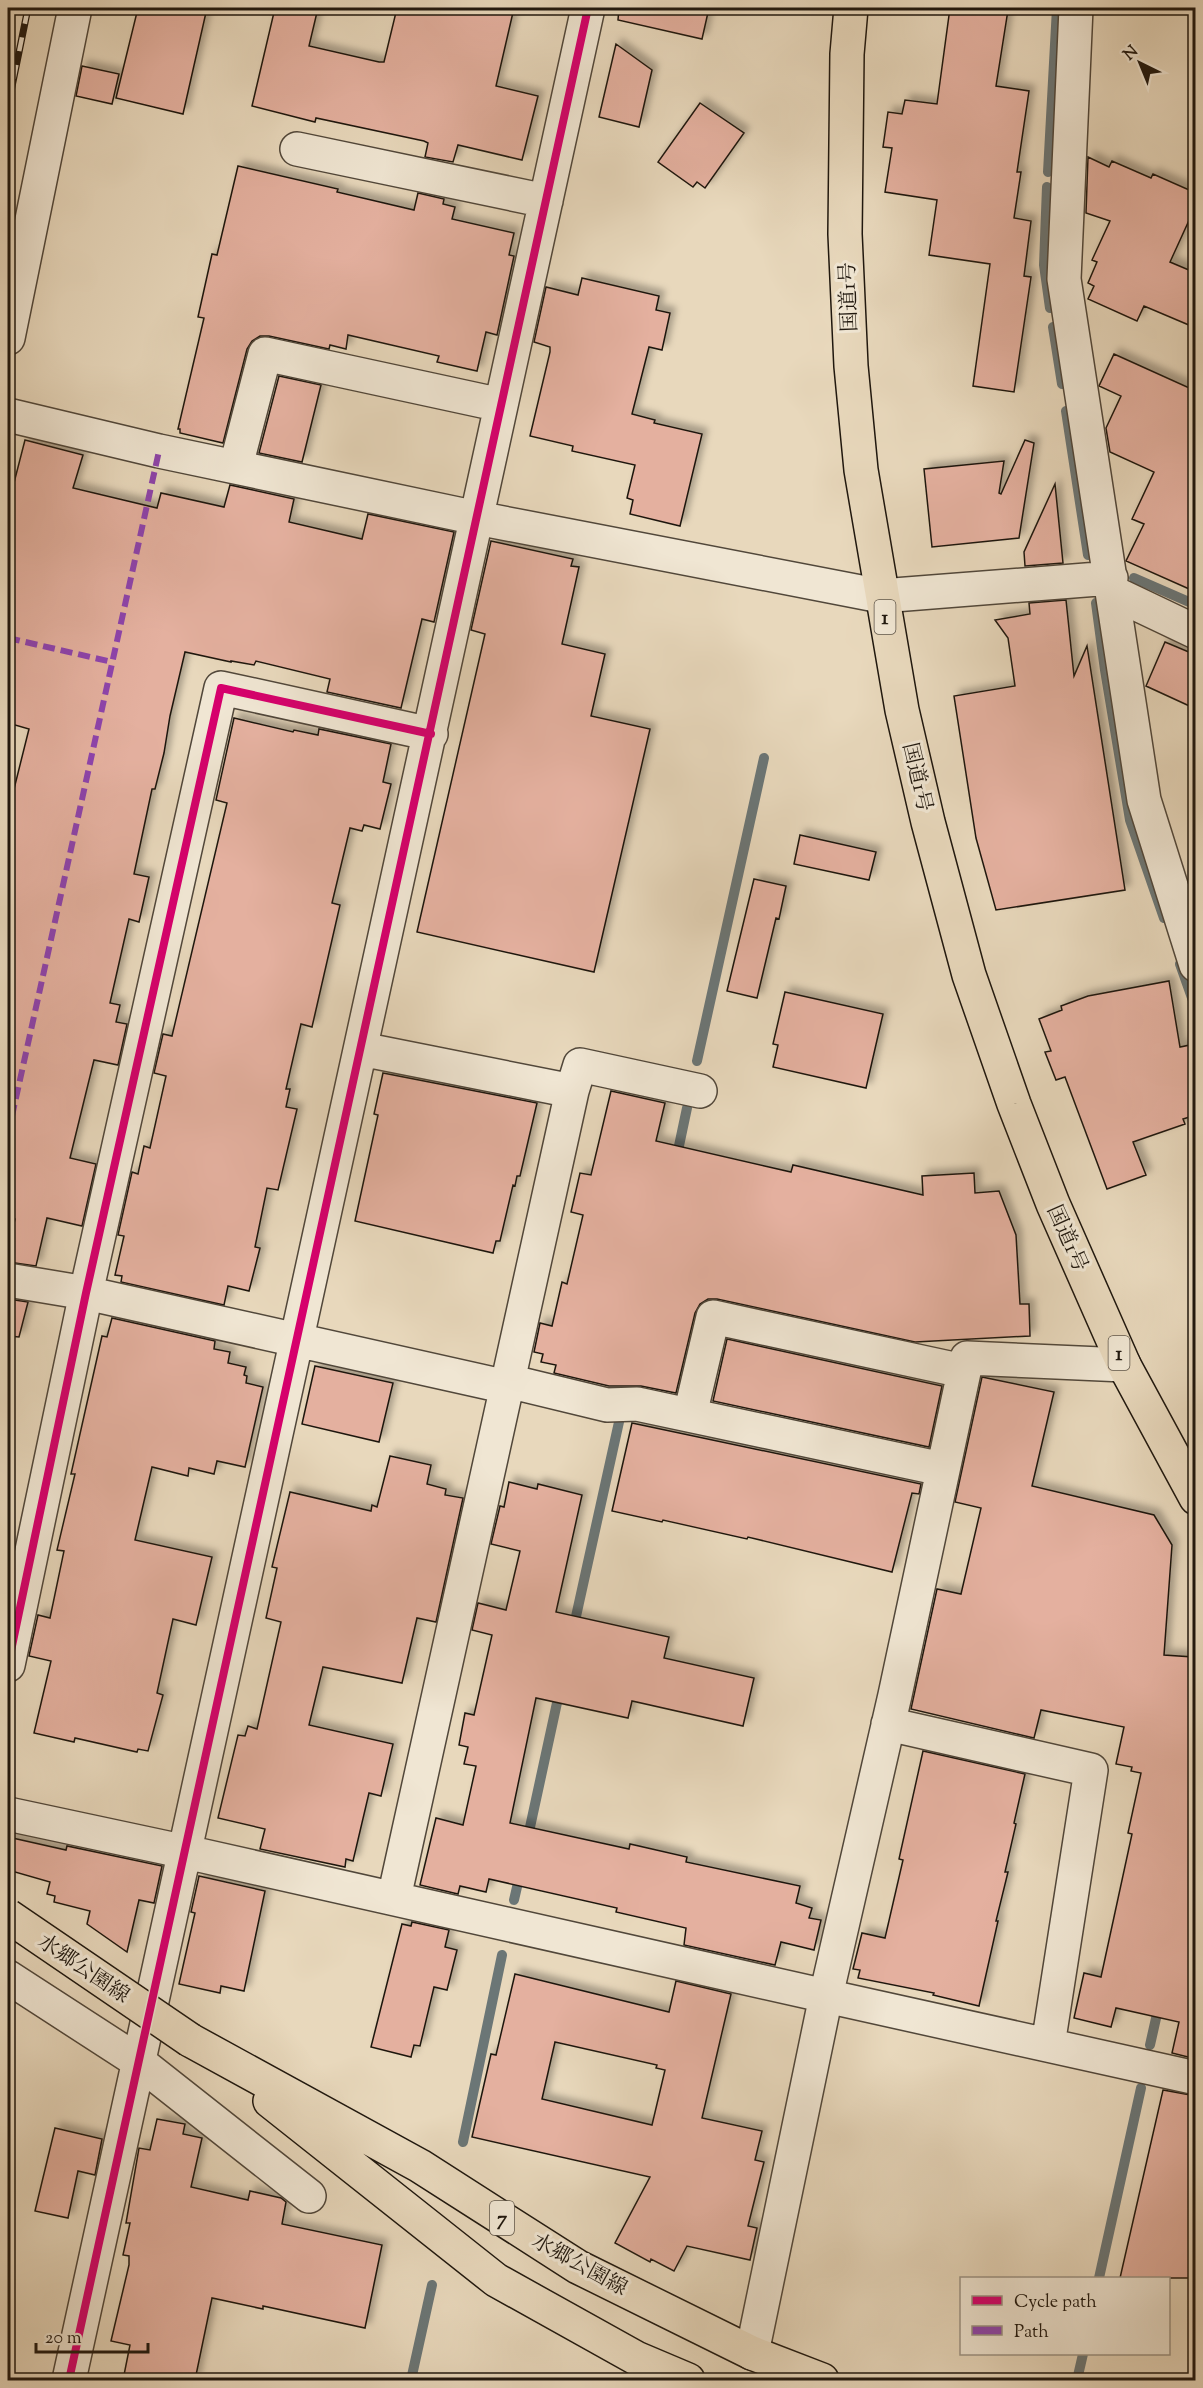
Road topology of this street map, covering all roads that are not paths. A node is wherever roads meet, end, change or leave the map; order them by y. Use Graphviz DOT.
graph roads {
  1 [pos="75,8"];
  2 [pos="588,8"];
  3 [pos="851,8"];
  4 [pos="1076,8"];
  5 [pos="297,149"];
  6 [pos="546,201"];
  7 [pos="8,338"];
  8 [pos="501,405"];
  9 [pos="8,415"];
  10 [pos="236,466"];
  11 [pos="477,518"];
  12 [pos="1112,585"];
  13 [pos="881,596"];
  14 [pos="1196,632"];
  15 [pos="431,734"];
  16 [pos="1196,965"];
  17 [pos="361,1049"];
  18 [pos="700,1090"];
  19 [pos="572,1091"];
  20 [pos="8,1280"];
  21 [pos="86,1293"];
  22 [pos="297,1341"];
  23 [pos="1125,1365"];
  24 [pos="963,1371"];
  25 [pos="508,1384"];
  26 [pos="690,1415"];
  27 [pos="942,1469"];
  28 [pos="1196,1498"];
  29 [pos="8,1665"];
  30 [pos="888,1724"];
  31 [pos="8,1814"];
  32 [pos="186,1852"];
  33 [pos="394,1898"];
  34 [pos="8,1916"];
  35 [pos="8,1977"];
  36 [pos="826,1996"];
  37 [pos="190,2040"];
  38 [pos="1048,2045"];
  39 [pos="140,2062"];
  40 [pos="1196,2078"];
  41 [pos="309,2196"];
  42 [pos="766,2365"];
  43 [pos="69,2380"];
  44 [pos="688,2380"];
  45 [pos="822,2380"];
  1 -- 7 [label="street"];
  2 -- 6 [label="street"];
  3 -- 13 [label="main road, 国道1号 / 1"];
  4 -- 12 [label="street"];
  5 -- 6 [label="street"];
  6 -- 8 [label="street"];
  8 -- 10 [label="street"];
  8 -- 11 [label="street"];
  9 -- 10 [label="street"];
  10 -- 11 [label="street"];
  11 -- 13 [label="street"];
  11 -- 15 [label="street"];
  12 -- 13 [label="street"];
  12 -- 14 [label="street"];
  12 -- 16 [label="street"];
  13 -- 23 [label="main road, 国道1号 / 1"];
  15 -- 17 [label="street"];
  15 -- 21 [label="street"];
  17 -- 19 [label="street"];
  17 -- 22 [label="street"];
  18 -- 19 [label="street"];
  19 -- 25 [label="street"];
  20 -- 21 [label="street"];
  21 -- 22 [label="street"];
  21 -- 29 [label="street"];
  22 -- 25 [label="street"];
  22 -- 32 [label="street"];
  23 -- 24 [label="street"];
  23 -- 28 [label="main road, 国道1号 / 1"];
  24 -- 26 [label="street"];
  24 -- 27 [label="street"];
  25 -- 26 [label="street"];
  25 -- 33 [label="street"];
  26 -- 27 [label="street"];
  27 -- 30 [label="street"];
  30 -- 36 [label="street"];
  30 -- 38 [label="street"];
  31 -- 32 [label="street"];
  32 -- 33 [label="street"];
  32 -- 39 [label="street"];
  33 -- 36 [label="street"];
  34 -- 37 [label="main road, 水郷公園線 / 7, bridge"];
  35 -- 39 [label="street"];
  36 -- 38 [label="street"];
  36 -- 42 [label="street"];
  37 -- 42 [label="main road, 水郷公園線 / 7"];
  37 -- 44 [label="main road, 水郷公園線 / 7"];
  38 -- 40 [label="street"];
  39 -- 41 [label="street"];
  39 -- 43 [label="street"];
  42 -- 45 [label="main road, 水郷公園線 / 7"];
}
